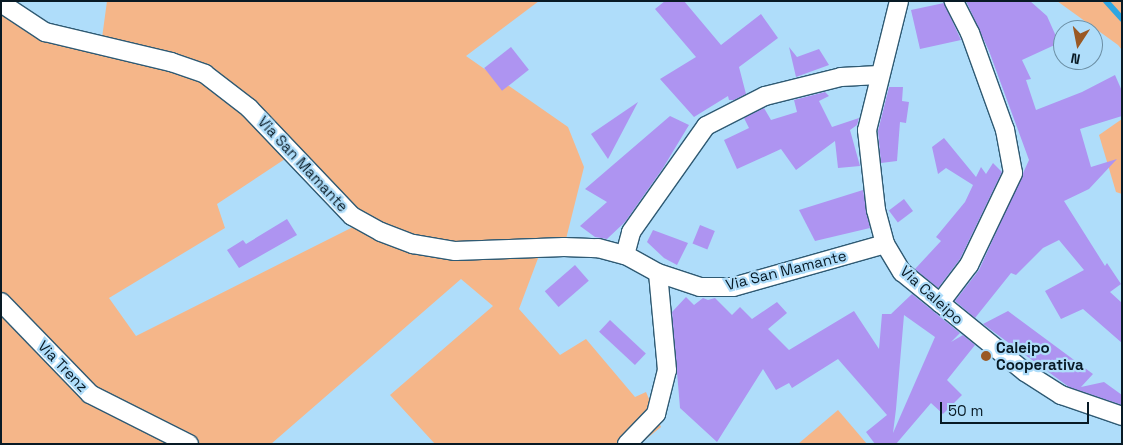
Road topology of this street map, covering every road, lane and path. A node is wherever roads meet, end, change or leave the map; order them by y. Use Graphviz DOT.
graph roads {
  1 [pos="899,1"];
  2 [pos="954,1"];
  3 [pos="1,3"];
  4 [pos="879,75"];
  5 [pos="885,244"];
  6 [pos="625,255"];
  7 [pos="658,273"];
  8 [pos="1,302"];
  9 [pos="940,303"];
  10 [pos="1122,416"];
  11 [pos="189,444"];
  12 [pos="627,444"];
  1 -- 4 [label="street, Via Caleipo"];
  2 -- 9 [label="street"];
  3 -- 6 [label="street, Via San Mamante"];
  4 -- 5 [label="street, Via Caleipo"];
  4 -- 6 [label="street"];
  5 -- 7 [label="street, Via San Mamante"];
  5 -- 9 [label="street, Via Caleipo"];
  6 -- 7 [label="street, Via San Mamante"];
  7 -- 12 [label="street"];
  8 -- 11 [label="street, Via Trenz"];
  9 -- 10 [label="street, Via Caleipo"];
}
